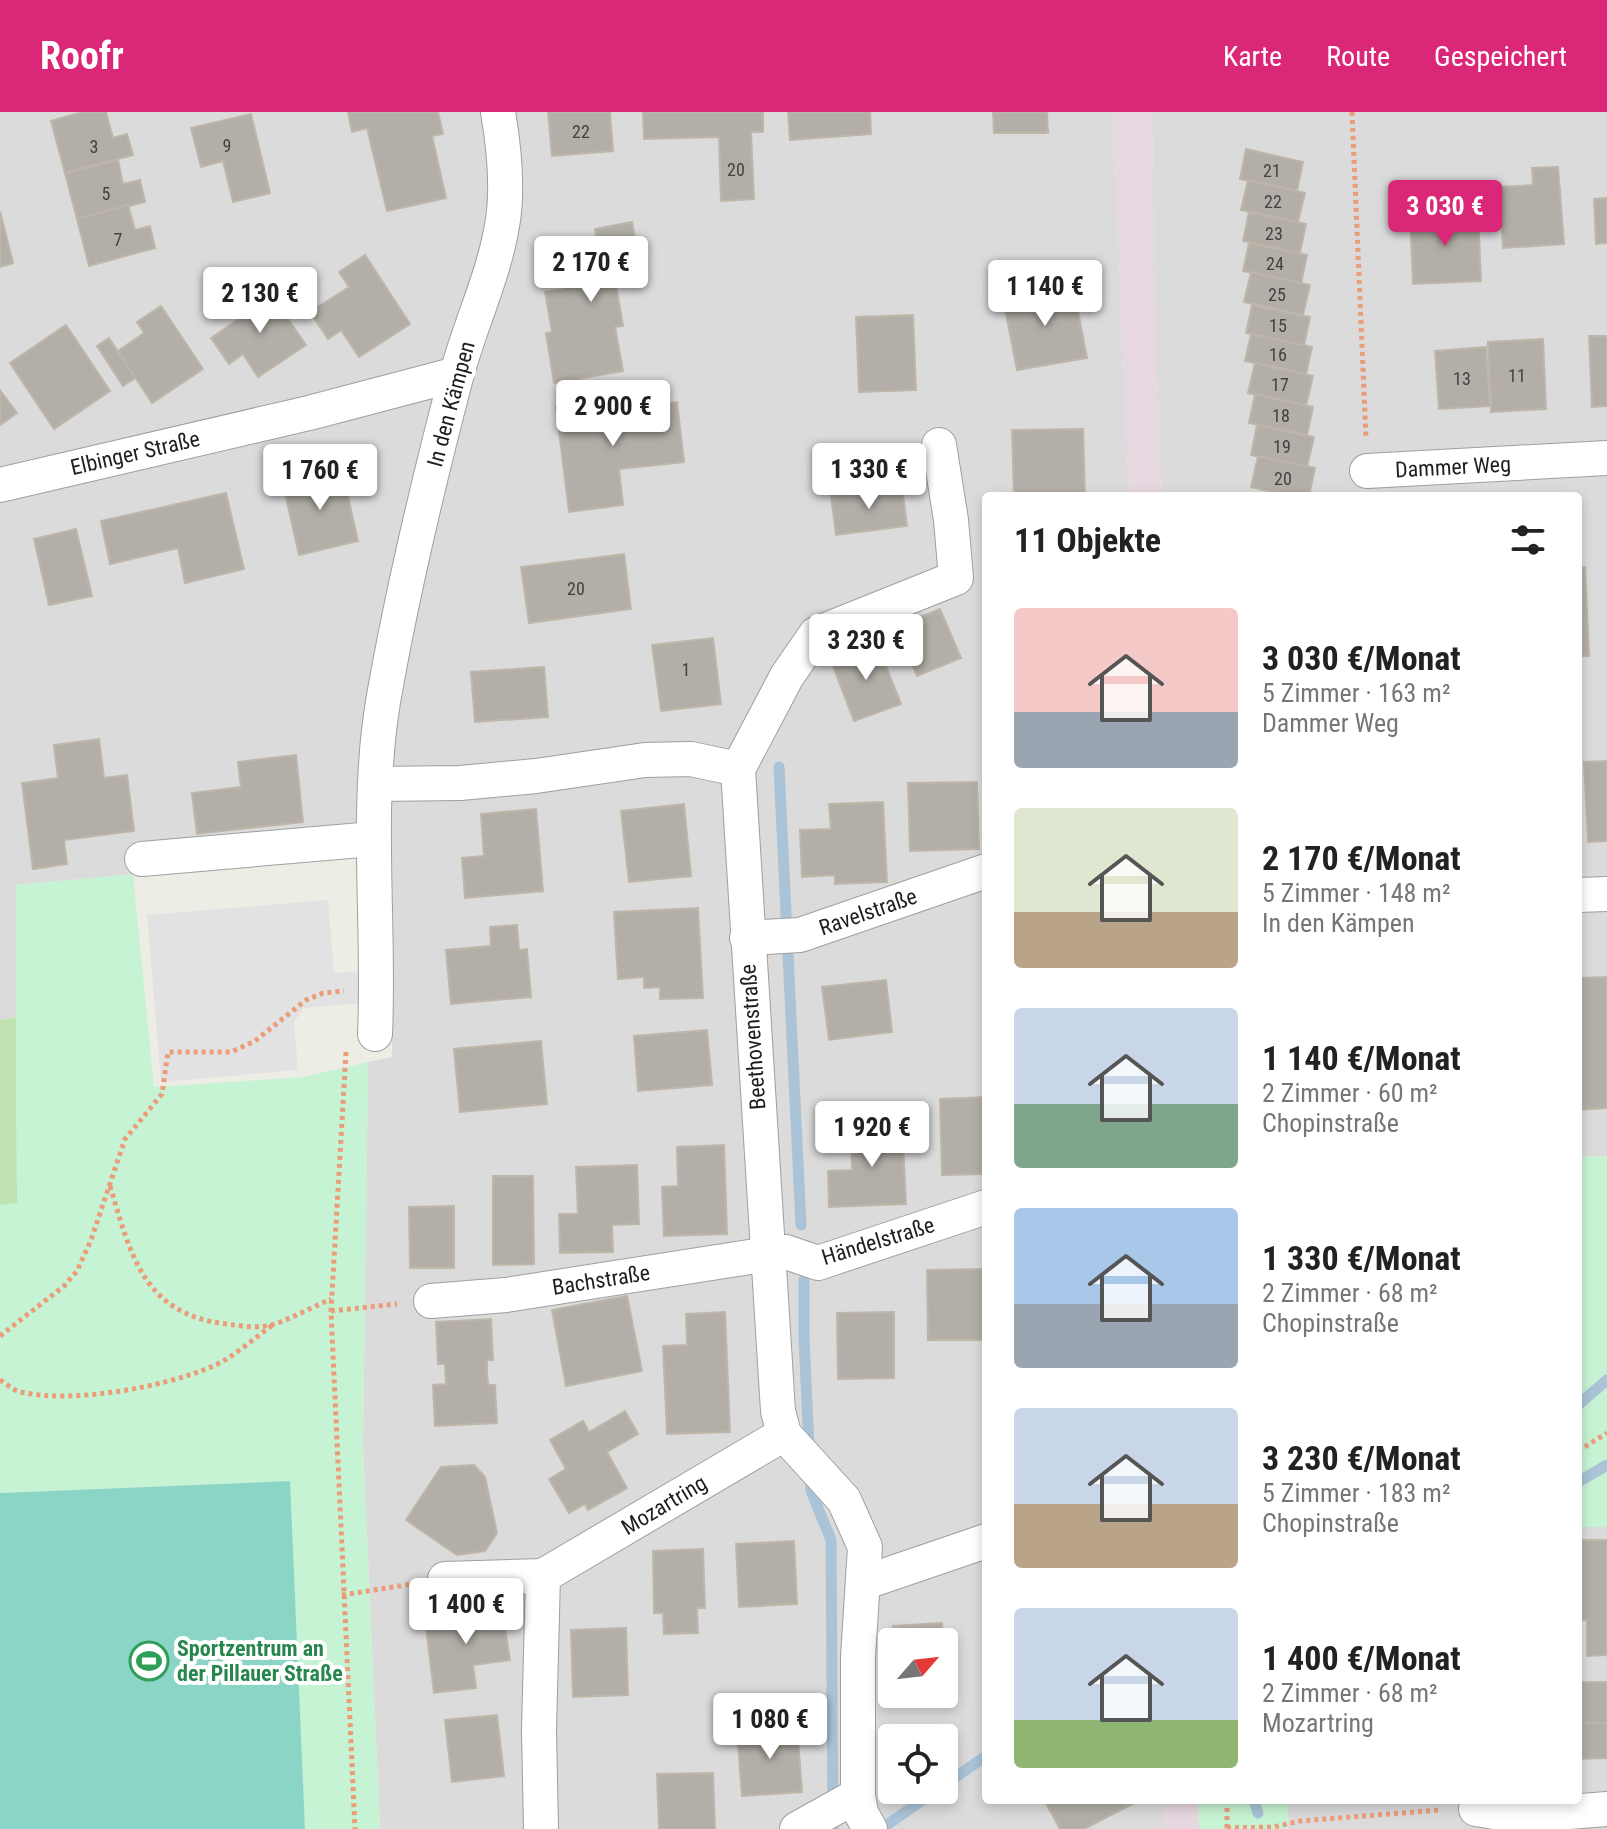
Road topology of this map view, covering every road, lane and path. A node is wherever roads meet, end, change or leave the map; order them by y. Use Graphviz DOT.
graph roads {
  1 [pos="498,112"];
  2 [pos="1352,112"];
  3 [pos="457,374"];
  4 [pos="939,445"];
  5 [pos="1607,458"];
  6 [pos="1367,471"];
  7 [pos="0,485"];
  8 [pos="738,769"];
  9 [pos="376,784"];
  10 [pos="373,839"];
  11 [pos="142,859"];
  12 [pos="982,872"];
  13 [pos="1607,894"];
  14 [pos="1582,895"];
  15 [pos="774,937"];
  16 [pos="377,988"];
  17 [pos="375,1034"];
  18 [pos="109,1185"];
  19 [pos="982,1208"];
  20 [pos="769,1254"];
  21 [pos="331,1299"];
  22 [pos="431,1301"];
  23 [pos="331,1311"];
  24 [pos="274,1324"];
  25 [pos="0,1336"];
  26 [pos="0,1380"];
  27 [pos="1607,1433"];
  28 [pos="790,1441"];
  29 [pos="1582,1449"];
  30 [pos="982,1542"];
  31 [pos="543,1576"];
  32 [pos="445,1579"];
  33 [pos="863,1583"];
  34 [pos="342,1595"];
  35 [pos="1227,1804"];
  36 [pos="1607,1809"];
  37 [pos="1477,1813"];
  38 [pos="841,1815"];
  39 [pos="355,1829"];
  40 [pos="541,1829"];
  41 [pos="1227,1829"];
  1 -- 3 [label="street, In den Kämpen"];
  2 -- 6 [label="path, Dammer Weg"];
  3 -- 7 [label="street, Elbinger Straße"];
  3 -- 9 [label="street, In den Kämpen"];
  4 -- 8 [label="street"];
  5 -- 6 [label="street, Dammer Weg"];
  8 -- 9 [label="street"];
  8 -- 15 [label="street, Beethovenstraße"];
  9 -- 10 [label="street, In den Kämpen"];
  10 -- 11 [label="street"];
  10 -- 16 [label="street, In den Kämpen"];
  12 -- 15 [label="street, Ravelstraße"];
  13 -- 14 [label="street"];
  15 -- 20 [label="street, Beethovenstraße"];
  16 -- 17 [label="street, In den Kämpen"];
  16 -- 18 [label="path"];
  17 -- 21 [label="path"];
  18 -- 24 [label="path"];
  18 -- 25 [label="path"];
  19 -- 20 [label="street, Händelstraße"];
  20 -- 22 [label="street, Bachstraße"];
  20 -- 28 [label="street, Beethovenstraße"];
  21 -- 23 [label="path"];
  21 -- 24 [label="path"];
  22 -- 23 [label="path"];
  23 -- 34 [label="path"];
  24 -- 26 [label="path"];
  27 -- 29 [label="path"];
  28 -- 31 [label="street, Mozartring"];
  28 -- 33 [label="street"];
  30 -- 33 [label="street"];
  31 -- 32 [label="street, Mozartring"];
  31 -- 40 [label="street"];
  32 -- 34 [label="path"];
  33 -- 38 [label="street"];
  34 -- 39 [label="path"];
  35 -- 41 [label="path"];
  36 -- 37 [label="street"];
  37 -- 41 [label="path"];
}
